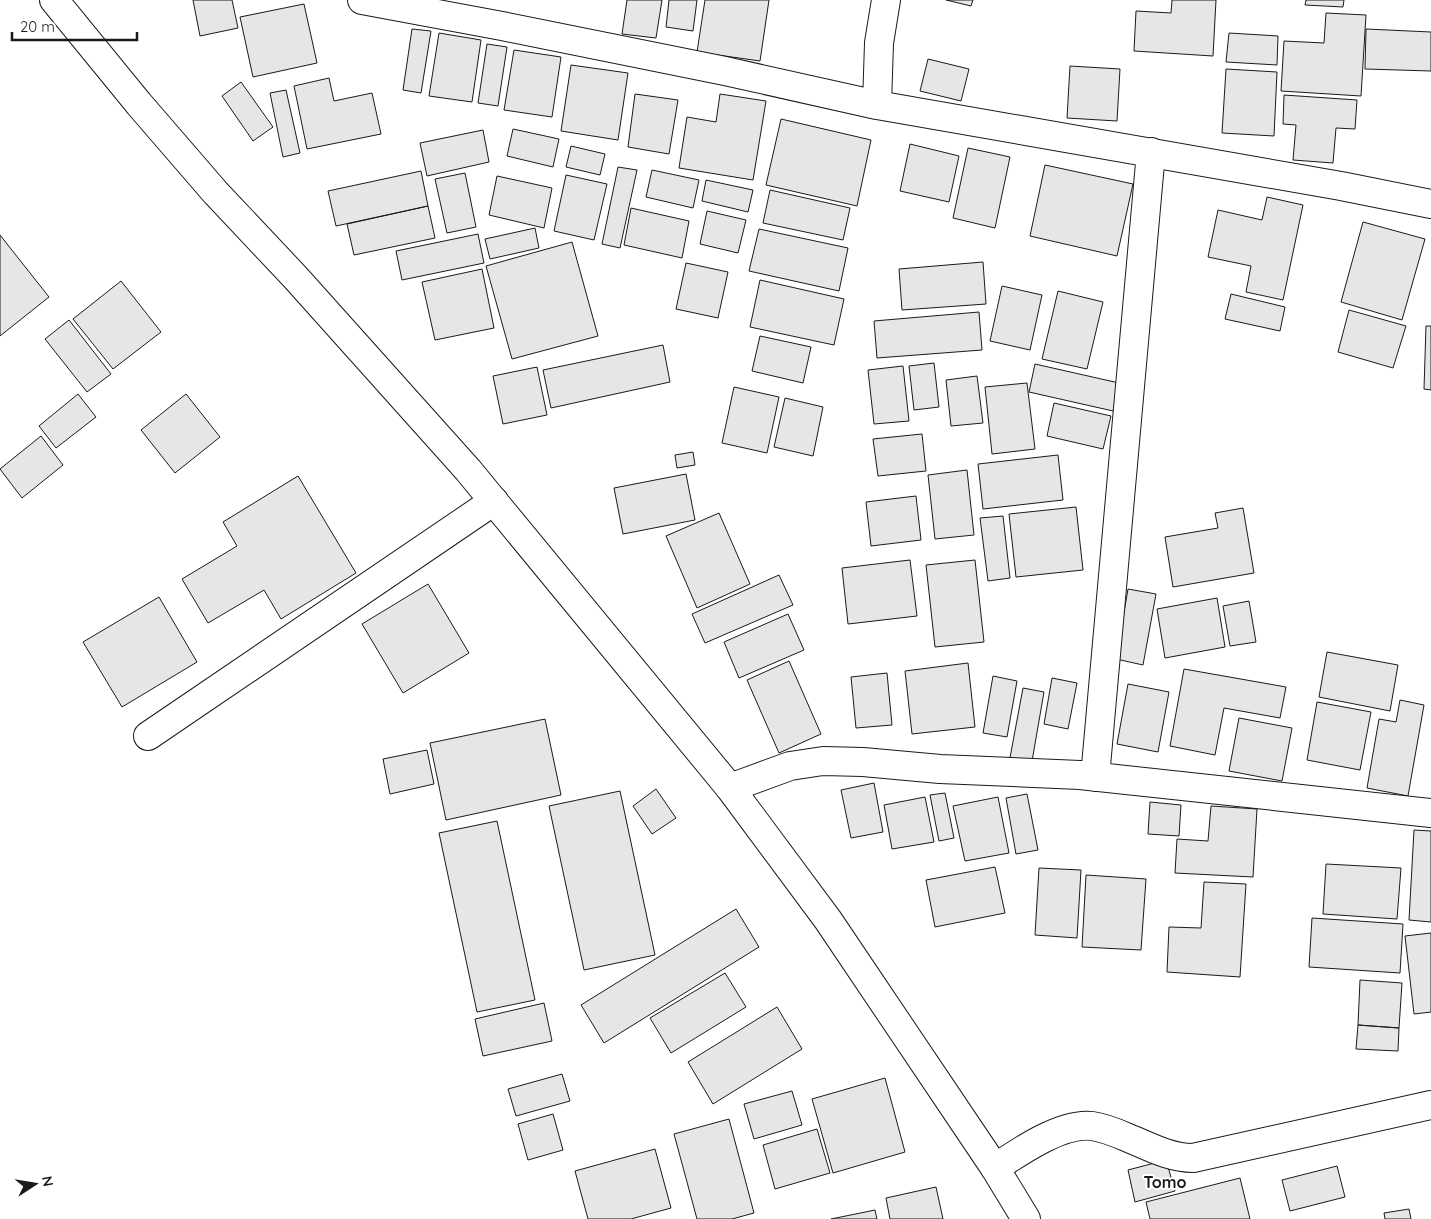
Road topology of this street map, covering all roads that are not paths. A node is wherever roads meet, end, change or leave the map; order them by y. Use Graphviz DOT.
graph roads {
  1 [pos="54,0"];
  2 [pos="362,0"];
  3 [pos="886,0"];
  4 [pos="877,105"];
  5 [pos="1151,152"];
  6 [pos="1431,204"];
  7 [pos="494,501"];
  8 [pos="148,736"];
  9 [pos="1095,777"];
  10 [pos="730,788"];
  11 [pos="1431,813"];
  12 [pos="1431,1105"];
  13 [pos="995,1168"];
  14 [pos="1026,1219"];
  1 -- 7 [label="main road"];
  2 -- 4 [label="main road"];
  3 -- 4 [label="main road"];
  4 -- 5 [label="main road"];
  5 -- 6 [label="main road"];
  5 -- 9 [label="main road"];
  7 -- 8 [label="main road"];
  7 -- 10 [label="main road"];
  9 -- 10 [label="main road"];
  9 -- 11 [label="main road"];
  10 -- 13 [label="main road"];
  12 -- 13 [label="main road"];
  13 -- 14 [label="main road"];
}
